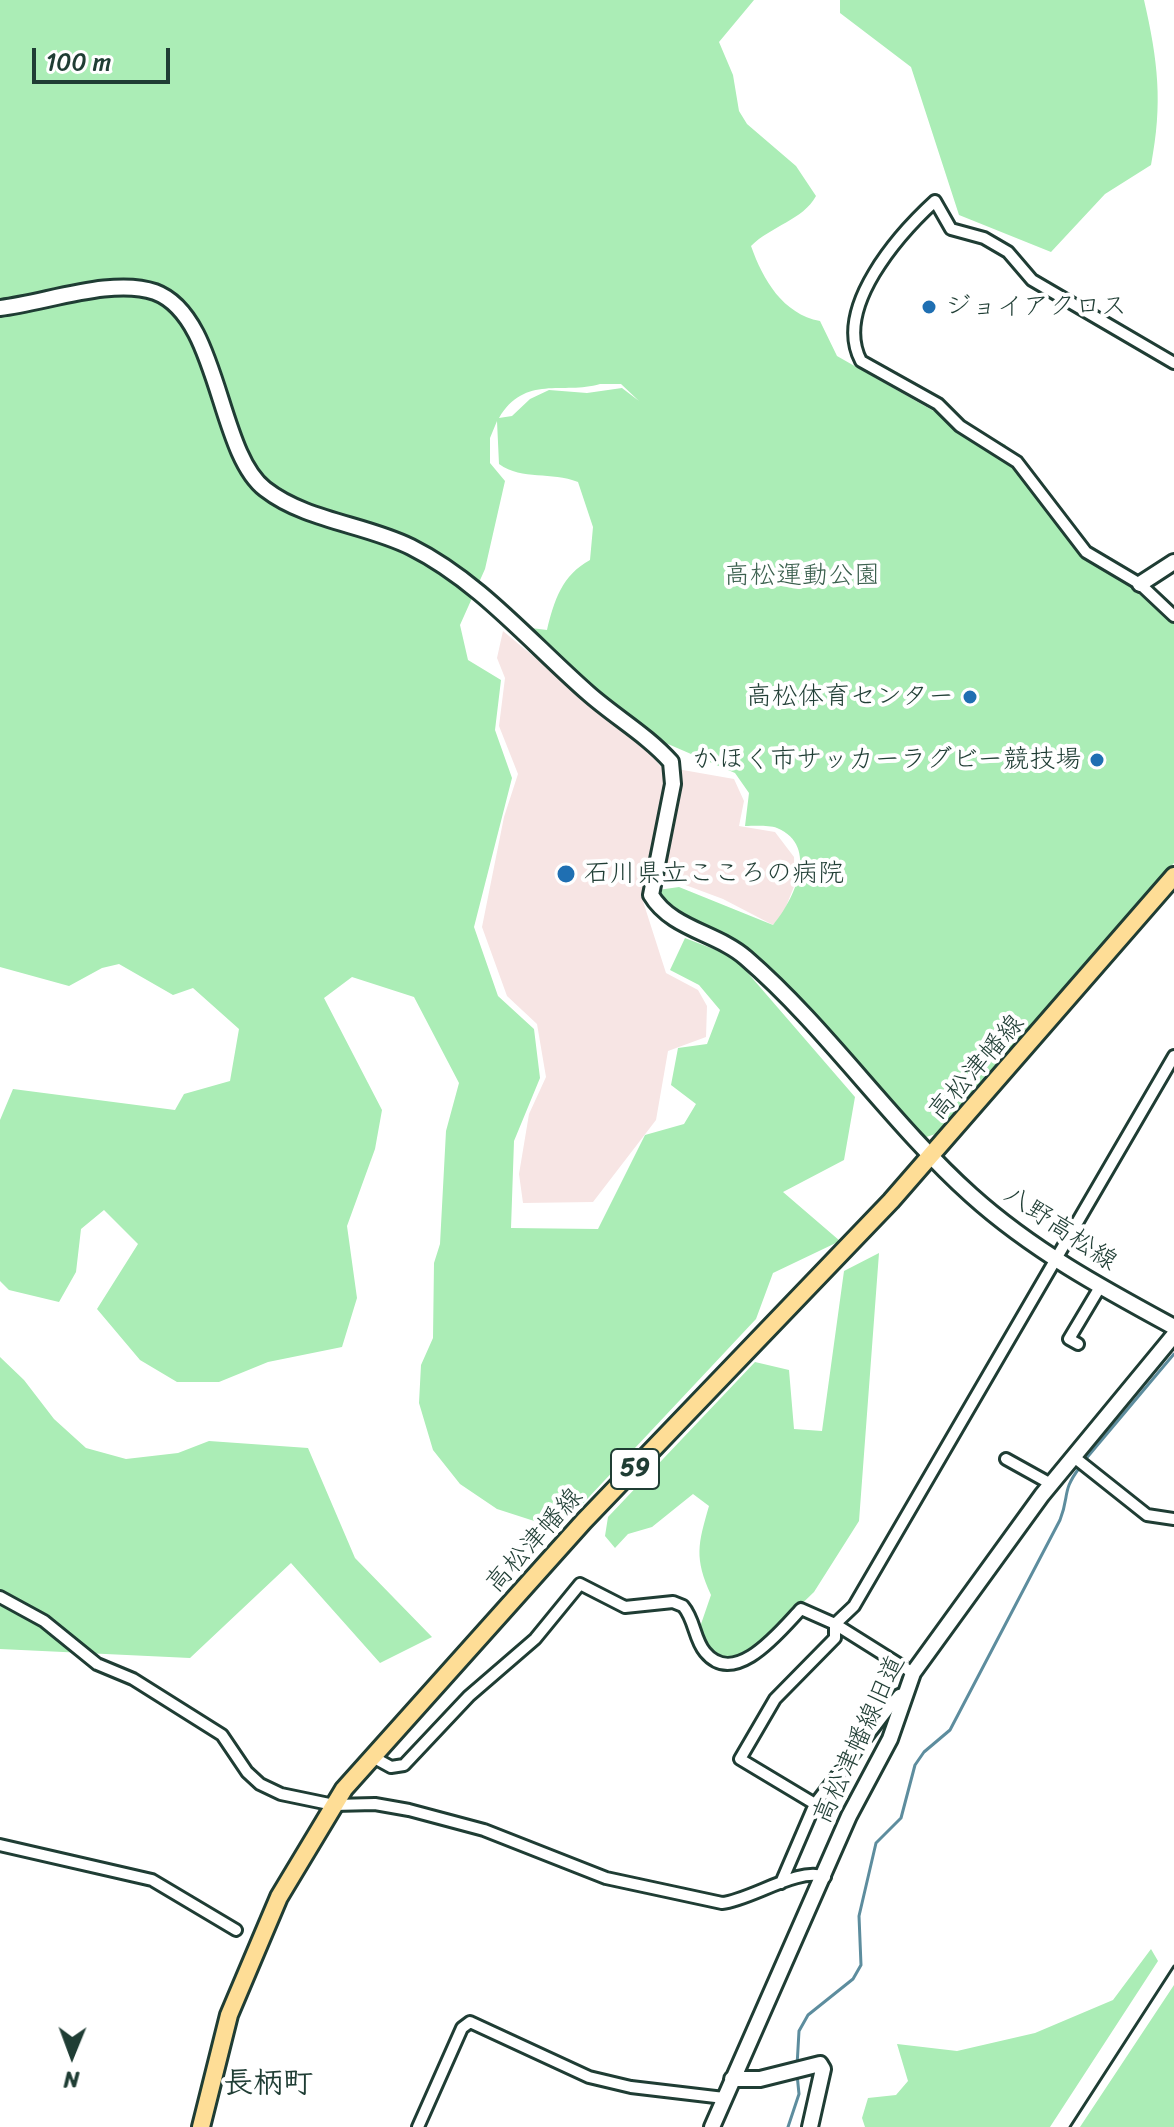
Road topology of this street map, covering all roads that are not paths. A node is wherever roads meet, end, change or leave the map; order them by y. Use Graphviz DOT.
graph roads {
  1 [pos="0,308"];
  2 [pos="1174,363"];
  3 [pos="1174,562"];
  4 [pos="1140,584"];
  5 [pos="1174,616"];
  6 [pos="1172,882"];
  7 [pos="1174,1056"];
  8 [pos="931,1156"];
  9 [pos="1053,1260"];
  10 [pos="1100,1287"];
  11 [pos="1174,1327"];
  12 [pos="1174,1335"];
  13 [pos="1078,1344"];
  14 [pos="1075,1458"];
  15 [pos="1006,1459"];
  16 [pos="1051,1484"];
  17 [pos="1174,1519"];
  18 [pos="0,1597"];
  19 [pos="835,1624"];
  20 [pos="913,1673"];
  21 [pos="906,1693"];
  22 [pos="371,1756"];
  23 [pos="815,1804"];
  24 [pos="334,1805"];
  25 [pos="0,1845"];
  26 [pos="825,1877"];
  27 [pos="781,1883"];
  28 [pos="236,1930"];
  29 [pos="732,2079"];
  30 [pos="724,2098"];
  31 [pos="201,2127"];
  32 [pos="418,2127"];
  33 [pos="712,2127"];
  34 [pos="810,2127"];
  1 -- 8 [label="street, 八野高松線"];
  2 -- 4 [label="street"];
  3 -- 4 [label="street"];
  4 -- 5 [label="street"];
  6 -- 8 [label="main road, 高松津幡線 / 59"];
  7 -- 9 [label="street"];
  8 -- 9 [label="street, 八野高松線"];
  8 -- 22 [label="main road, 高松津幡線 / 59"];
  9 -- 10 [label="street, 八野高松線"];
  9 -- 19 [label="street"];
  10 -- 11 [label="street, 八野高松線"];
  10 -- 13 [label="street"];
  12 -- 14 [label="street, 高松津幡線旧道"];
  14 -- 16 [label="street, 高松津幡線旧道"];
  14 -- 17 [label="street"];
  15 -- 16 [label="street"];
  16 -- 20 [label="street, 高松津幡線旧道"];
  18 -- 24 [label="street"];
  19 -- 20 [label="street"];
  19 -- 22 [label="street"];
  19 -- 23 [label="street"];
  20 -- 21 [label="street, 高松津幡線旧道"];
  21 -- 23 [label="street"];
  21 -- 26 [label="street, 高松津幡線旧道"];
  22 -- 24 [label="main road, 高松津幡線 / 59"];
  23 -- 27 [label="street"];
  24 -- 27 [label="street"];
  24 -- 31 [label="main road, 高松津幡線 / 59"];
  25 -- 28 [label="street"];
  26 -- 27 [label="street"];
  26 -- 29 [label="street, 高松津幡線旧道"];
  29 -- 30 [label="street, 高松津幡線旧道"];
  29 -- 34 [label="street"];
  30 -- 32 [label="street"];
  30 -- 33 [label="street, 高松津幡線旧道"];
}
